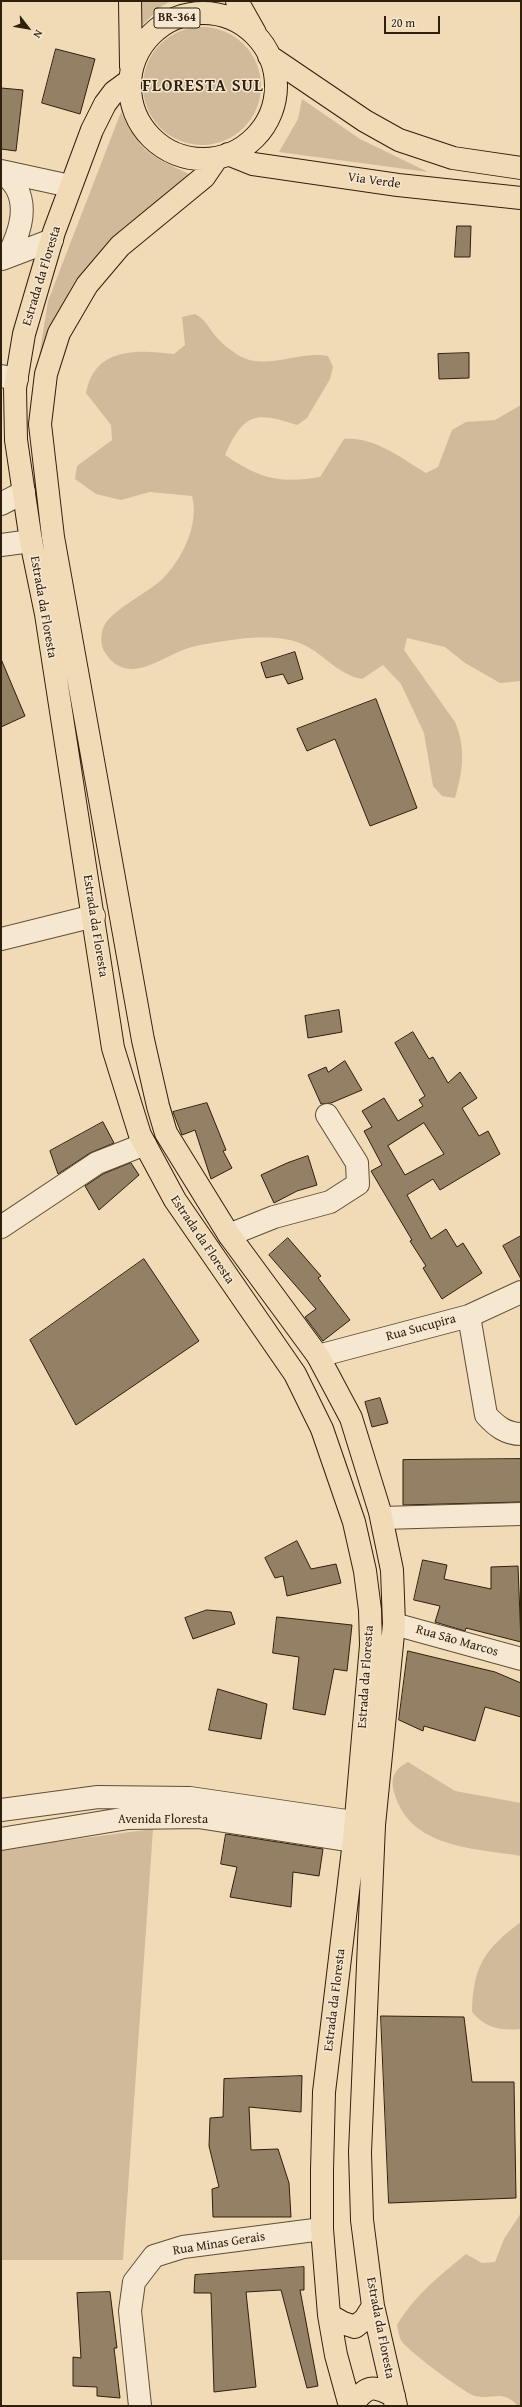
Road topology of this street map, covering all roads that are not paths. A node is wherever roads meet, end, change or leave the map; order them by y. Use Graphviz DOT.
graph roads {
  1 [pos="130,1"];
  2 [pos="237,1"];
  3 [pos="257,37"];
  4 [pos="269,56"];
  5 [pos="130,76"];
  6 [pos="223,156"];
  7 [pos="521,168"];
  8 [pos="2,172"];
  9 [pos="70,186"];
  10 [pos="521,198"];
  11 [pos="52,240"];
  12 [pos="5,258"];
  13 [pos="9,377"];
  14 [pos="24,492"];
  15 [pos="1,504"];
  16 [pos="31,541"];
  17 [pos="1,545"];
  18 [pos="94,916"];
  19 [pos="1,939"];
  20 [pos="327,1115"];
  21 [pos="145,1144"];
  22 [pos="1,1227"];
  23 [pos="229,1236"];
  24 [pos="521,1292"];
  25 [pos="469,1316"];
  26 [pos="318,1356"];
  27 [pos="521,1434"];
  28 [pos="521,1514"];
  29 [pos="382,1518"];
  30 [pos="394,1624"];
  31 [pos="521,1659"];
  32 [pos="1,1810"];
  33 [pos="364,1833"];
  34 [pos="1,1839"];
  35 [pos="322,2229"];
  36 [pos="373,2306"];
  37 [pos="329,2315"];
  38 [pos="395,2401"];
  39 [pos="140,2406"];
  40 [pos="350,2406"];
  1 -- 5 [label="main road, BR-364"];
  2 -- 3 [label="main road, BR-364"];
  3 -- 4 [label="main road, BR-364"];
  3 -- 5 [label="main road, BR-364"];
  4 -- 6 [label="main road, BR-364"];
  4 -- 7 [label="main road, BR-364"];
  5 -- 6 [label="main road, BR-364"];
  5 -- 9 [label="main road, Estrada da Floresta"];
  6 -- 10 [label="main road, Via Verde / BR-364"];
  6 -- 23 [label="main road, Estrada da Floresta"];
  8 -- 9 [label="street"];
  8 -- 12 [label="street"];
  9 -- 11 [label="main road, Estrada da Floresta"];
  11 -- 12 [label="street"];
  11 -- 13 [label="main road, Estrada da Floresta"];
  13 -- 14 [label="main road, Estrada da Floresta"];
  14 -- 15 [label="street"];
  14 -- 16 [label="main road, Estrada da Floresta"];
  16 -- 17 [label="street"];
  16 -- 18 [label="main road, Estrada da Floresta"];
  18 -- 19 [label="street"];
  18 -- 21 [label="main road, Estrada da Floresta"];
  20 -- 23 [label="street"];
  21 -- 22 [label="street"];
  21 -- 33 [label="main road, Estrada da Floresta"];
  23 -- 26 [label="main road, Estrada da Floresta"];
  24 -- 25 [label="street, Rua Sucupira"];
  25 -- 26 [label="street, Rua Sucupira"];
  25 -- 27 [label="street"];
  26 -- 29 [label="main road, Estrada da Floresta"];
  28 -- 29 [label="street"];
  29 -- 30 [label="main road, Estrada da Floresta"];
  30 -- 31 [label="street, Rua São Marcos"];
  30 -- 33 [label="main road, Estrada da Floresta"];
  32 -- 33 [label="street, Avenida Floresta"];
  33 -- 34 [label="street, Avenida Floresta"];
  33 -- 35 [label="main road, Estrada da Floresta"];
  33 -- 36 [label="main road, Estrada da Floresta"];
  35 -- 37 [label="main road, Estrada da Floresta"];
  35 -- 39 [label="street, Rua Minas Gerais"];
  36 -- 37 [label="main road"];
  36 -- 38 [label="main road, Estrada da Floresta"];
  37 -- 40 [label="main road, Estrada da Floresta"];
  38 -- 40 [label="main road"];
}
